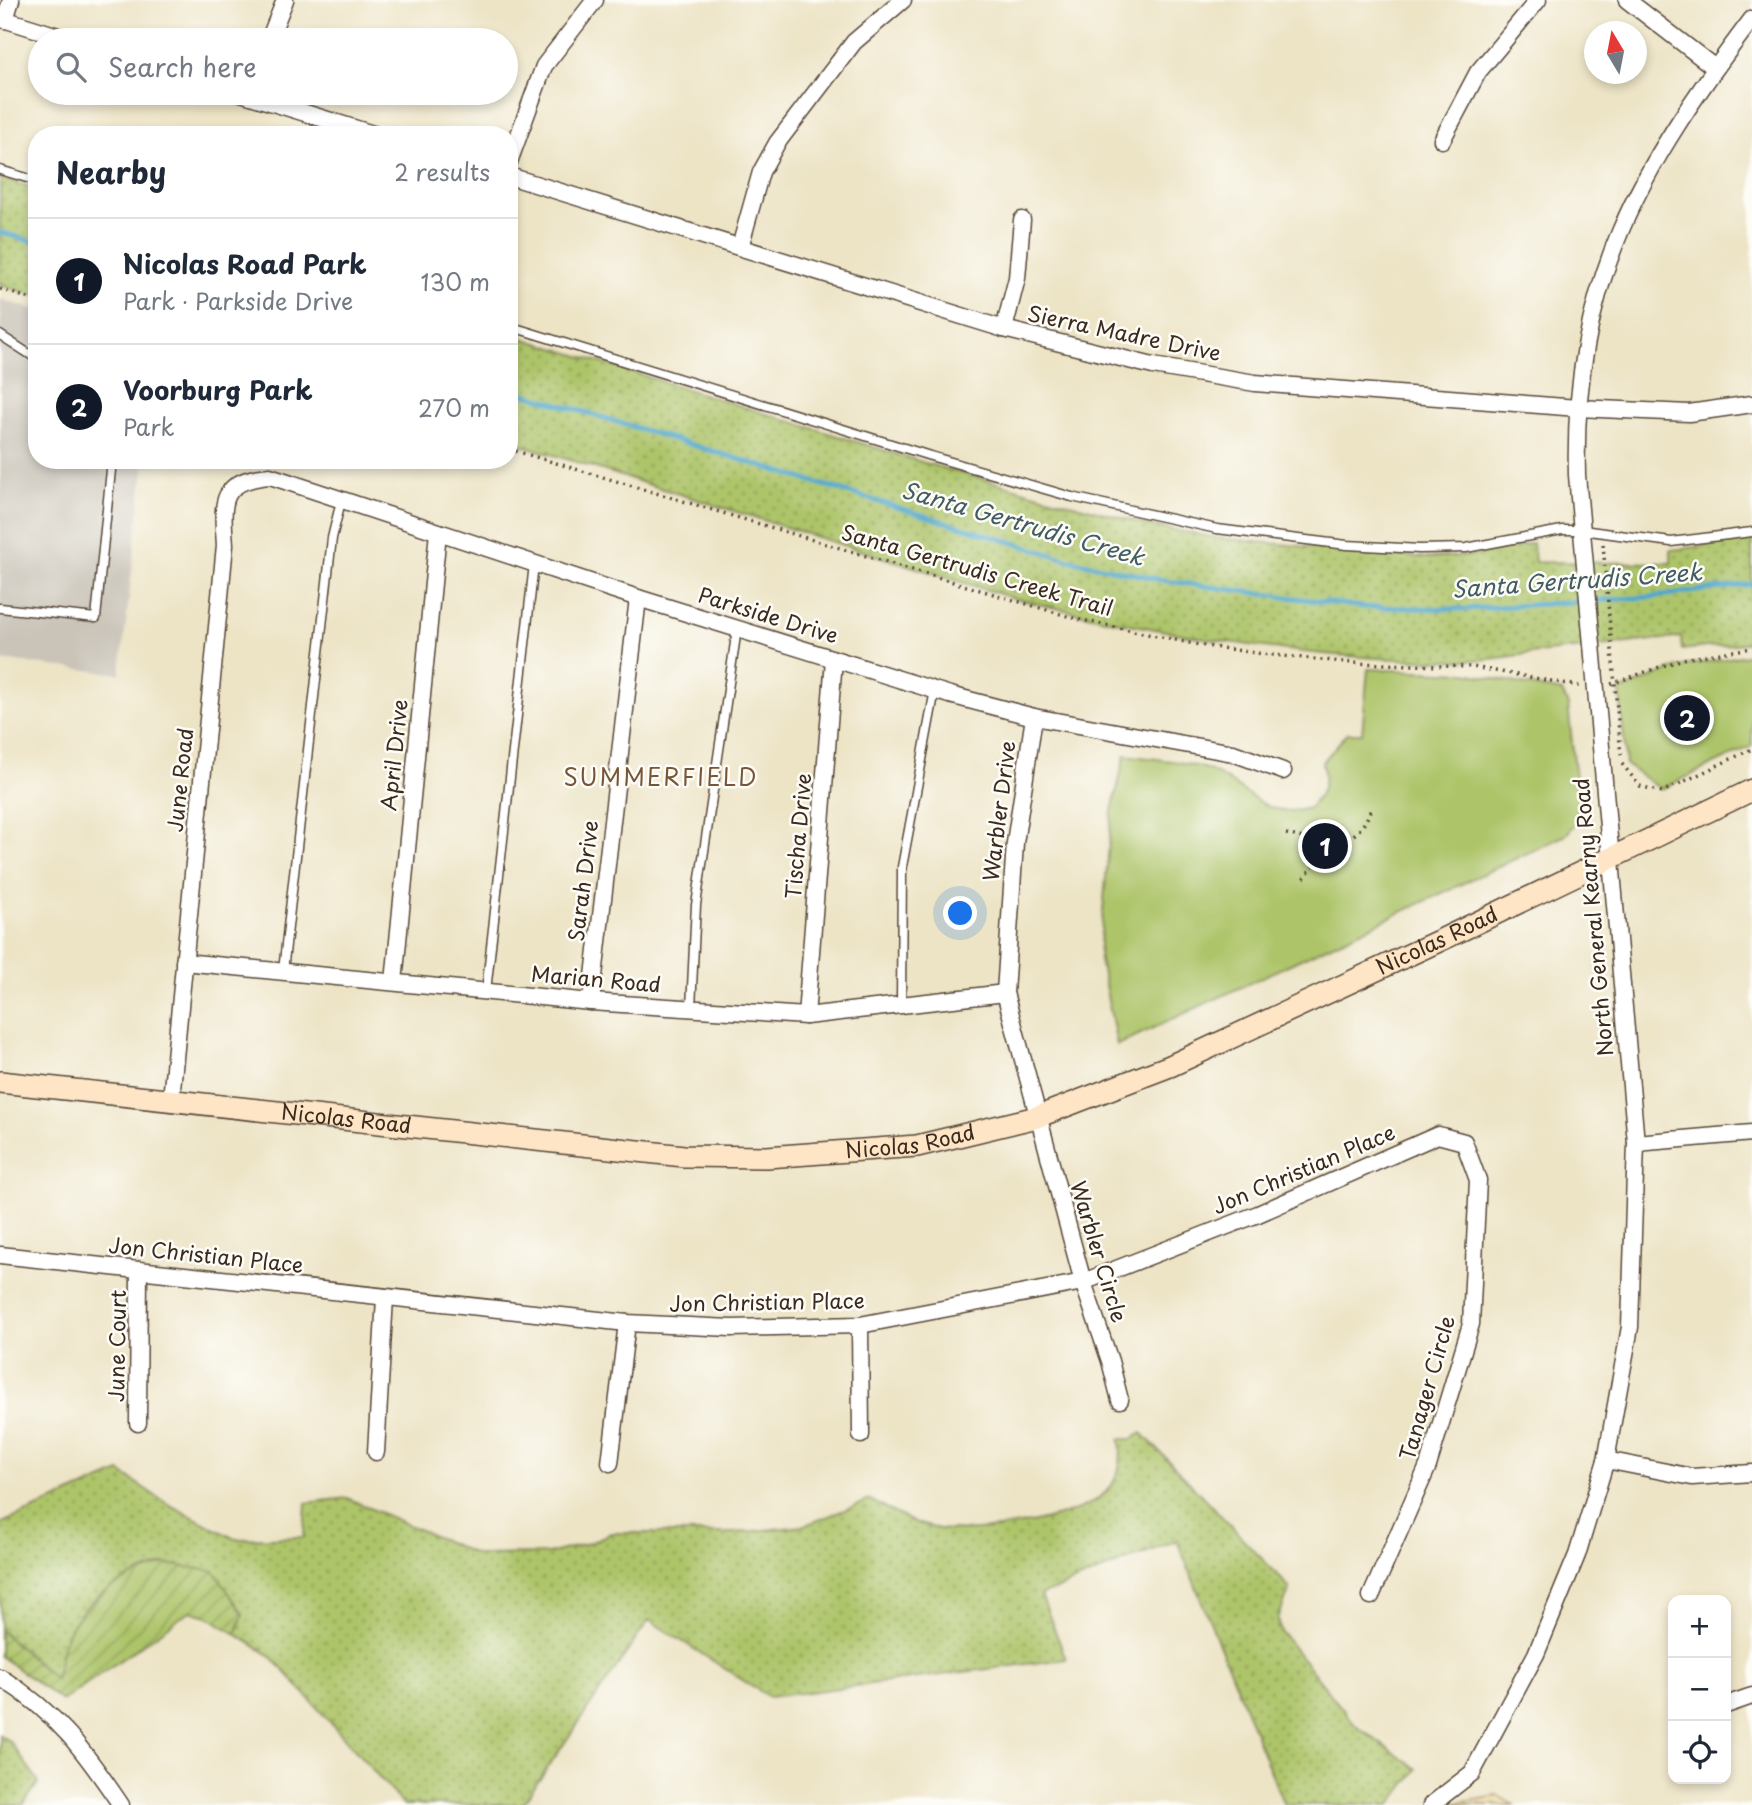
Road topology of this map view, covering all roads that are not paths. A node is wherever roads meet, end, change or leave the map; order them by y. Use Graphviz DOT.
graph roads {
  1 [pos="11,0"];
  2 [pos="285,0"];
  3 [pos="595,0"];
  4 [pos="903,0"];
  5 [pos="1538,0"];
  6 [pos="1627,0"];
  7 [pos="2,19"];
  8 [pos="1752,19"];
  9 [pos="32,28"];
  10 [pos="274,28"];
  11 [pos="1714,68"];
  12 [pos="283,105"];
  13 [pos="348,126"];
  14 [pos="518,137"];
  15 [pos="1442,140"];
  16 [pos="0,170"];
  17 [pos="28,178"];
  18 [pos="518,179"];
  19 [pos="1022,219"];
  20 [pos="740,247"];
  21 [pos="518,329"];
  22 [pos="1004,329"];
  23 [pos="0,335"];
  24 [pos="28,353"];
  25 [pos="1752,404"];
  26 [pos="1578,408"];
  27 [pos="111,469"];
  28 [pos="248,478"];
  29 [pos="341,500"];
  30 [pos="438,532"];
  31 [pos="1752,532"];
  32 [pos="1582,534"];
  33 [pos="534,564"];
  34 [pos="638,598"];
  35 [pos="0,608"];
  36 [pos="737,629"];
  37 [pos="834,659"];
  38 [pos="935,690"];
  39 [pos="1034,717"];
  40 [pos="1283,771"];
  41 [pos="1752,790"];
  42 [pos="1609,858"];
  43 [pos="184,962"];
  44 [pos="283,971"];
  45 [pos="394,982"];
  46 [pos="486,991"];
  47 [pos="1005,993"];
  48 [pos="591,1002"];
  49 [pos="901,1005"];
  50 [pos="691,1008"];
  51 [pos="806,1016"];
  52 [pos="0,1082"];
  53 [pos="171,1099"];
  54 [pos="1037,1117"];
  55 [pos="1752,1133"];
  56 [pos="1636,1143"];
  57 [pos="1478,1180"];
  58 [pos="0,1255"];
  59 [pos="139,1270"];
  60 [pos="1083,1282"];
  61 [pos="385,1298"];
  62 [pos="627,1323"];
  63 [pos="860,1325"];
  64 [pos="1120,1400"];
  65 [pos="138,1423"];
  66 [pos="861,1435"];
  67 [pos="376,1452"];
  68 [pos="1606,1460"];
  69 [pos="610,1462"];
  70 [pos="1752,1473"];
  71 [pos="1371,1596"];
  72 [pos="0,1677"];
  73 [pos="1752,1696"];
  74 [pos="1731,1703"];
  75 [pos="121,1805"];
  76 [pos="1431,1805"];
  1 -- 7 [label="street"];
  2 -- 10 [label="street"];
  3 -- 14 [label="street"];
  4 -- 20 [label="street"];
  5 -- 15 [label="street"];
  6 -- 11 [label="street"];
  7 -- 9 [label="street"];
  8 -- 11 [label="street, North General Kearny Road"];
  11 -- 26 [label="street, North General Kearny Road"];
  12 -- 13 [label="street"];
  16 -- 17 [label="lane"];
  18 -- 20 [label="street, Sierra Madre Drive"];
  19 -- 22 [label="street"];
  20 -- 22 [label="street, Sierra Madre Drive"];
  21 -- 32 [label="lane"];
  22 -- 26 [label="street, Sierra Madre Drive"];
  23 -- 24 [label="lane"];
  25 -- 26 [label="street, Sierra Madre Drive"];
  26 -- 32 [label="street, North General Kearny Road"];
  27 -- 35 [label="lane"];
  28 -- 29 [label="street, Parkside Drive"];
  28 -- 43 [label="street, June Road"];
  29 -- 30 [label="street, Parkside Drive"];
  29 -- 44 [label="lane"];
  30 -- 33 [label="street, Parkside Drive"];
  30 -- 45 [label="street, April Drive"];
  31 -- 32 [label="lane"];
  32 -- 42 [label="street, North General Kearny Road"];
  33 -- 34 [label="street, Parkside Drive"];
  33 -- 46 [label="lane"];
  34 -- 36 [label="street, Parkside Drive"];
  34 -- 48 [label="street, Sarah Drive"];
  36 -- 37 [label="street, Parkside Drive"];
  36 -- 50 [label="lane"];
  37 -- 38 [label="street, Parkside Drive"];
  37 -- 51 [label="street, Tischa Drive"];
  38 -- 39 [label="street, Parkside Drive"];
  38 -- 49 [label="lane"];
  39 -- 40 [label="street, Parkside Drive"];
  39 -- 47 [label="street, Warbler Drive"];
  41 -- 42 [label="main road, Nicolas Road"];
  42 -- 54 [label="main road, Nicolas Road"];
  42 -- 56 [label="street, North General Kearny Road"];
  43 -- 44 [label="street, Marian Road"];
  43 -- 53 [label="street, June Road"];
  44 -- 45 [label="street, Marian Road"];
  45 -- 46 [label="street, Marian Road"];
  46 -- 48 [label="street, Marian Road"];
  47 -- 49 [label="street, Marian Road"];
  47 -- 54 [label="street, Warbler Drive"];
  48 -- 50 [label="street, Marian Road"];
  49 -- 51 [label="street, Marian Road"];
  50 -- 51 [label="street, Marian Road"];
  52 -- 53 [label="main road, Nicolas Road"];
  53 -- 54 [label="main road, Nicolas Road"];
  54 -- 60 [label="street, Warbler Circle"];
  55 -- 56 [label="street"];
  56 -- 68 [label="street, North General Kearny Road"];
  57 -- 60 [label="street, Jon Christian Place"];
  57 -- 71 [label="street, Tanager Circle"];
  58 -- 59 [label="street, Jon Christian Place"];
  59 -- 61 [label="street, Jon Christian Place"];
  59 -- 65 [label="street, June Court"];
  60 -- 63 [label="street, Jon Christian Place"];
  60 -- 64 [label="street, Warbler Circle"];
  61 -- 62 [label="street, Jon Christian Place"];
  61 -- 67 [label="street"];
  62 -- 63 [label="street, Jon Christian Place"];
  62 -- 69 [label="street"];
  63 -- 66 [label="street"];
  68 -- 70 [label="street"];
  68 -- 76 [label="street, North General Kearny Road"];
  72 -- 75 [label="street"];
  73 -- 74 [label="street"];
}
